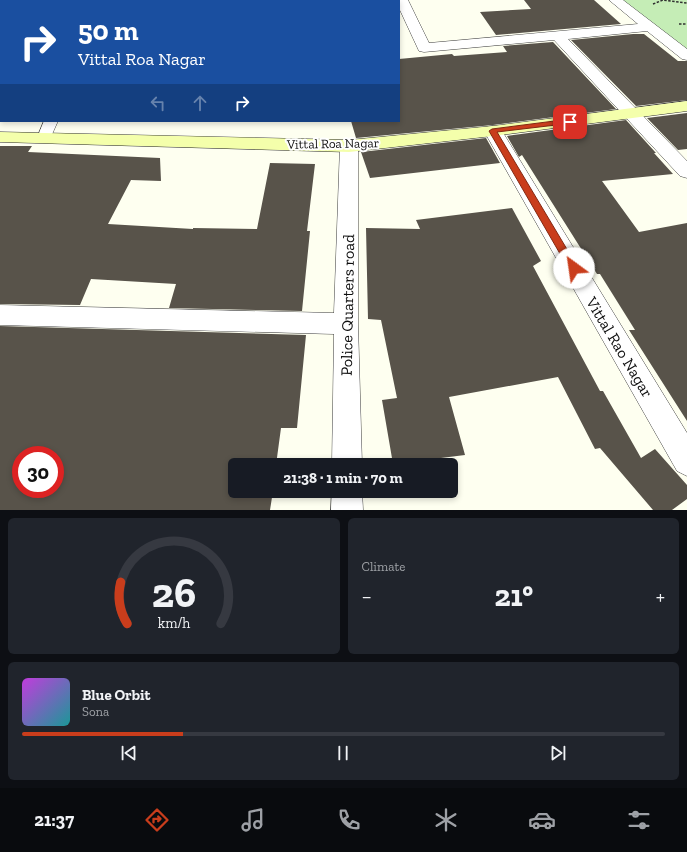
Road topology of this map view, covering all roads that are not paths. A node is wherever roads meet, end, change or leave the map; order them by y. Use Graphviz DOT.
graph roads {
  1 [pos="402,0"];
  2 [pos="615,0"];
  3 [pos="650,27"];
  4 [pos="558,36"];
  5 [pos="687,56"];
  6 [pos="687,106"];
  7 [pos="632,114"];
  8 [pos="51,122"];
  9 [pos="492,131"];
  10 [pos="0,137"];
  11 [pos="44,138"];
  12 [pos="349,146"];
  13 [pos="687,172"];
  14 [pos="0,315"];
  15 [pos="346,324"];
  16 [pos="346,458"];
  17 [pos="687,461"];
  18 [pos="347,498"];
  19 [pos="347,510"];
  1 -- 4 [label="street"];
  2 -- 3 [label="street"];
  3 -- 4 [label="street"];
  3 -- 5 [label="street"];
  4 -- 7 [label="street"];
  6 -- 7 [label="street, Vittal Roa Nagar"];
  7 -- 9 [label="street, Vittal Roa Nagar"];
  7 -- 13 [label="street"];
  8 -- 11 [label="lane"];
  9 -- 12 [label="street, Vittal Roa Nagar"];
  9 -- 17 [label="street, Vittal Rao Nagar"];
  10 -- 11 [label="street, Vittal Roa Nagar"];
  11 -- 12 [label="street, Vittal Roa Nagar"];
  12 -- 15 [label="street, Police Quarters road"];
  14 -- 15 [label="street"];
  15 -- 16 [label="street, Police Quarters road"];
  18 -- 19 [label="street"];
}
